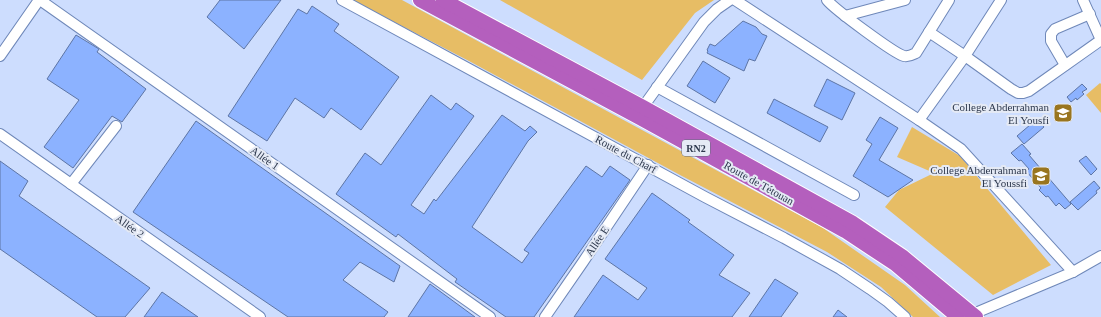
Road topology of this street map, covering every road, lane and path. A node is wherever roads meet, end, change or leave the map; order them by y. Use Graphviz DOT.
graph roads {
  1 [pos="40,0"];
  2 [pos="342,0"];
  3 [pos="420,0"];
  4 [pos="443,0"];
  5 [pos="730,0"];
  6 [pos="735,0"];
  7 [pos="827,0"];
  8 [pos="905,0"];
  9 [pos="949,0"];
  10 [pos="1001,0"];
  11 [pos="1083,0"];
  12 [pos="1090,14"];
  13 [pos="845,16"];
  14 [pos="929,32"];
  15 [pos="1101,40"];
  16 [pos="0,56"];
  17 [pos="965,56"];
  18 [pos="1065,65"];
  19 [pos="657,87"];
  20 [pos="643,107"];
  21 [pos="919,120"];
  22 [pos="116,126"];
  23 [pos="0,134"];
  24 [pos="648,165"];
  25 [pos="71,184"];
  26 [pos="854,195"];
  27 [pos="1100,257"];
  28 [pos="1074,272"];
  29 [pos="975,316"];
  30 [pos="260,317"];
  31 [pos="490,317"];
  32 [pos="545,317"];
  33 [pos="905,317"];
  34 [pos="958,317"];
  1 -- 16 [label="street"];
  1 -- 31 [label="street, Allée 1"];
  2 -- 24 [label="street, Route du Charf"];
  3 -- 34 [label="highway, Route de Tétouan / RN2"];
  4 -- 20 [label="highway, Route de Tétouan / RN2"];
  5 -- 19 [label="street"];
  6 -- 21 [label="street"];
  7 -- 13 [label="street"];
  8 -- 13 [label="street"];
  9 -- 14 [label="street"];
  10 -- 17 [label="street"];
  11 -- 12 [label="street"];
  12 -- 15 [label="street"];
  12 -- 18 [label="street"];
  13 -- 14 [label="street"];
  14 -- 17 [label="street"];
  15 -- 18 [label="street"];
  17 -- 18 [label="street"];
  17 -- 21 [label="street"];
  19 -- 20 [label="street"];
  19 -- 26 [label="street"];
  20 -- 29 [label="highway, Route de Tétouan / RN2"];
  21 -- 28 [label="street"];
  22 -- 25 [label="street"];
  23 -- 25 [label="street, Allée 2"];
  24 -- 32 [label="street, Allée E"];
  24 -- 33 [label="street, Route du Charf"];
  25 -- 30 [label="street, Allée 2"];
  27 -- 28 [label="street"];
  28 -- 29 [label="street"];
}
